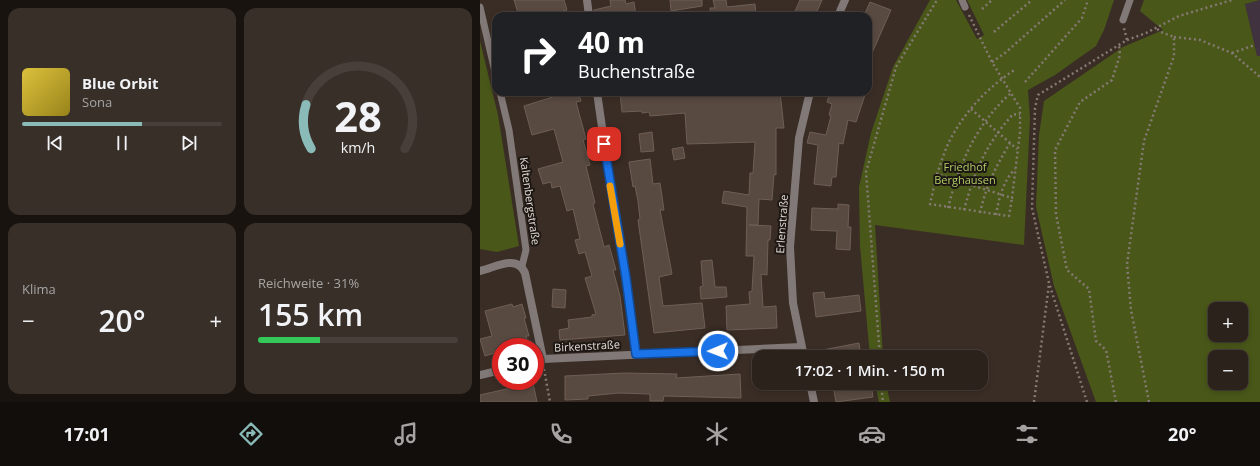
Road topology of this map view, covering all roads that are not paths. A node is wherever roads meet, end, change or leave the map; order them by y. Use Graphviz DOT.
graph roads {
  1 [pos="587,0"];
  2 [pos="845,0"];
  3 [pos="1130,0"];
  4 [pos="480,7"];
  5 [pos="588,12"];
  6 [pos="840,12"];
  7 [pos="1123,20"];
  8 [pos="492,59"];
  9 [pos="501,96"];
  10 [pos="598,96"];
  11 [pos="809,96"];
  12 [pos="522,266"];
  13 [pos="480,271"];
  14 [pos="536,338"];
  15 [pos="801,346"];
  16 [pos="802,350"];
  17 [pos="636,354"];
  18 [pos="544,360"];
  19 [pos="492,372"];
  20 [pos="480,375"];
  21 [pos="811,390"];
  22 [pos="814,402"];
  1 -- 5 [label="street"];
  2 -- 6 [label="street"];
  3 -- 7 [label="lane"];
  4 -- 8 [label="lane"];
  9 -- 12 [label="lane, Kaltenbergstraße"];
  10 -- 17 [label="street"];
  11 -- 15 [label="street, Erlenstraße"];
  12 -- 13 [label="street"];
  12 -- 14 [label="street, Kaltenbergstraße"];
  15 -- 16 [label="street, Erlenstraße"];
  15 -- 17 [label="street, Birkenstraße"];
  17 -- 18 [label="street, Birkenstraße"];
  19 -- 20 [label="street"];
  21 -- 22 [label="street"];
}
